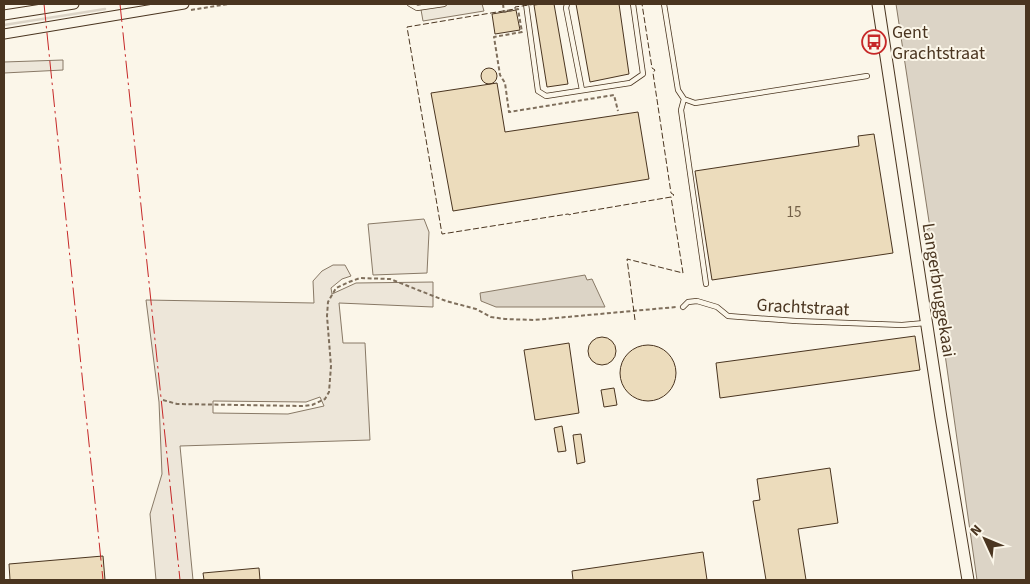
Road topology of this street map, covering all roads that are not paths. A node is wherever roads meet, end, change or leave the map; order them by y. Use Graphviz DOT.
graph roads {
  1 [pos="74,4"];
  2 [pos="184,4"];
  3 [pos="410,4"];
  4 [pos="444,4"];
  5 [pos="526,4"];
  6 [pos="567,4"];
  7 [pos="633,4"];
  8 [pos="664,4"];
  9 [pos="878,4"];
  10 [pos="4,16"];
  11 [pos="4,34"];
  12 [pos="867,76"];
  13 [pos="582,90"];
  14 [pos="684,100"];
  15 [pos="706,284"];
  16 [pos="683,307"];
  17 [pos="927,323"];
  18 [pos="968,580"];
  1 -- 10 [label="street"];
  2 -- 11 [label="street"];
  3 -- 4 [label="lane"];
  5 -- 13 [label="lane"];
  6 -- 13 [label="lane"];
  7 -- 13 [label="lane"];
  8 -- 14 [label="lane"];
  9 -- 17 [label="main road, Langerbruggekaai"];
  12 -- 14 [label="lane"];
  14 -- 15 [label="lane"];
  16 -- 17 [label="lane, Grachtstraat"];
  17 -- 18 [label="main road, Langerbruggekaai"];
}
